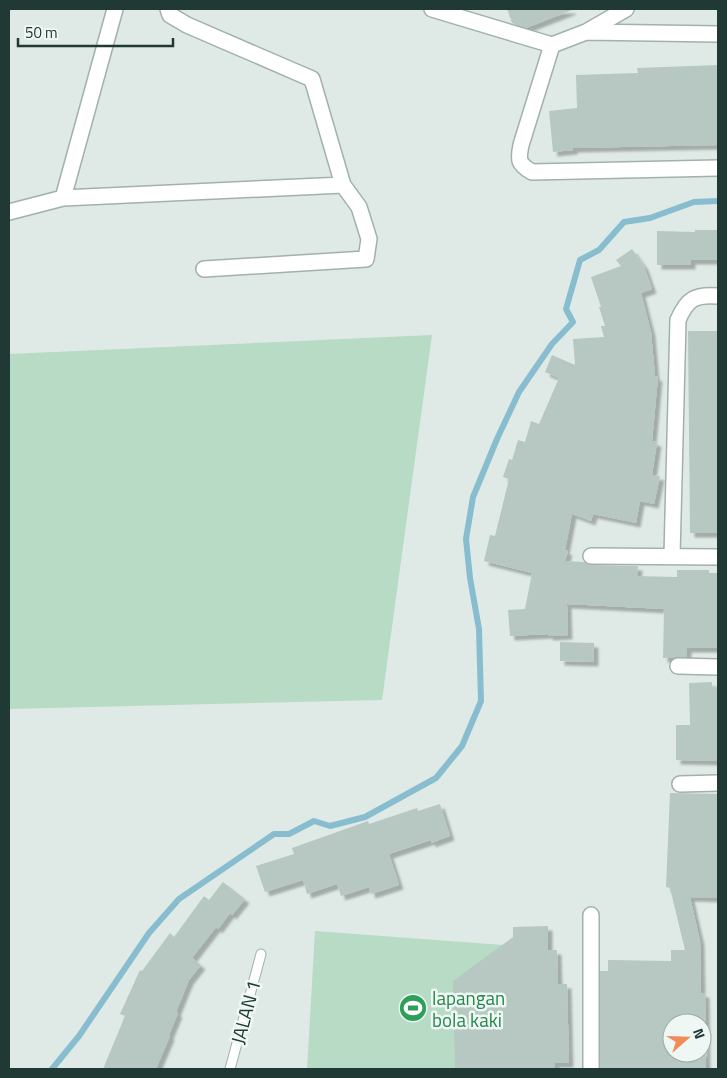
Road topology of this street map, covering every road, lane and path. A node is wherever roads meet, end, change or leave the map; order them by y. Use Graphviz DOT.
graph roads {
  1 [pos="115,9"];
  2 [pos="168,9"];
  3 [pos="432,9"];
  4 [pos="626,9"];
  5 [pos="586,32"];
  6 [pos="718,34"];
  7 [pos="552,46"];
  8 [pos="718,168"];
  9 [pos="343,185"];
  10 [pos="63,198"];
  11 [pos="9,212"];
  12 [pos="204,269"];
  13 [pos="718,296"];
  14 [pos="591,556"];
  15 [pos="672,556"];
  16 [pos="718,557"];
  17 [pos="678,666"];
  18 [pos="718,667"];
  19 [pos="680,784"];
  20 [pos="718,784"];
  21 [pos="591,915"];
  22 [pos="260,954"];
  23 [pos="230,1069"];
  24 [pos="591,1069"];
  1 -- 10 [label="street"];
  2 -- 9 [label="street"];
  3 -- 7 [label="street"];
  4 -- 5 [label="street"];
  5 -- 6 [label="street"];
  5 -- 7 [label="street"];
  7 -- 8 [label="street"];
  9 -- 10 [label="street"];
  9 -- 12 [label="street"];
  10 -- 11 [label="street"];
  13 -- 15 [label="street"];
  14 -- 15 [label="street"];
  15 -- 16 [label="street"];
  17 -- 18 [label="street"];
  19 -- 20 [label="street"];
  21 -- 24 [label="street"];
  22 -- 23 [label="lane, JALAN 1"];
}
